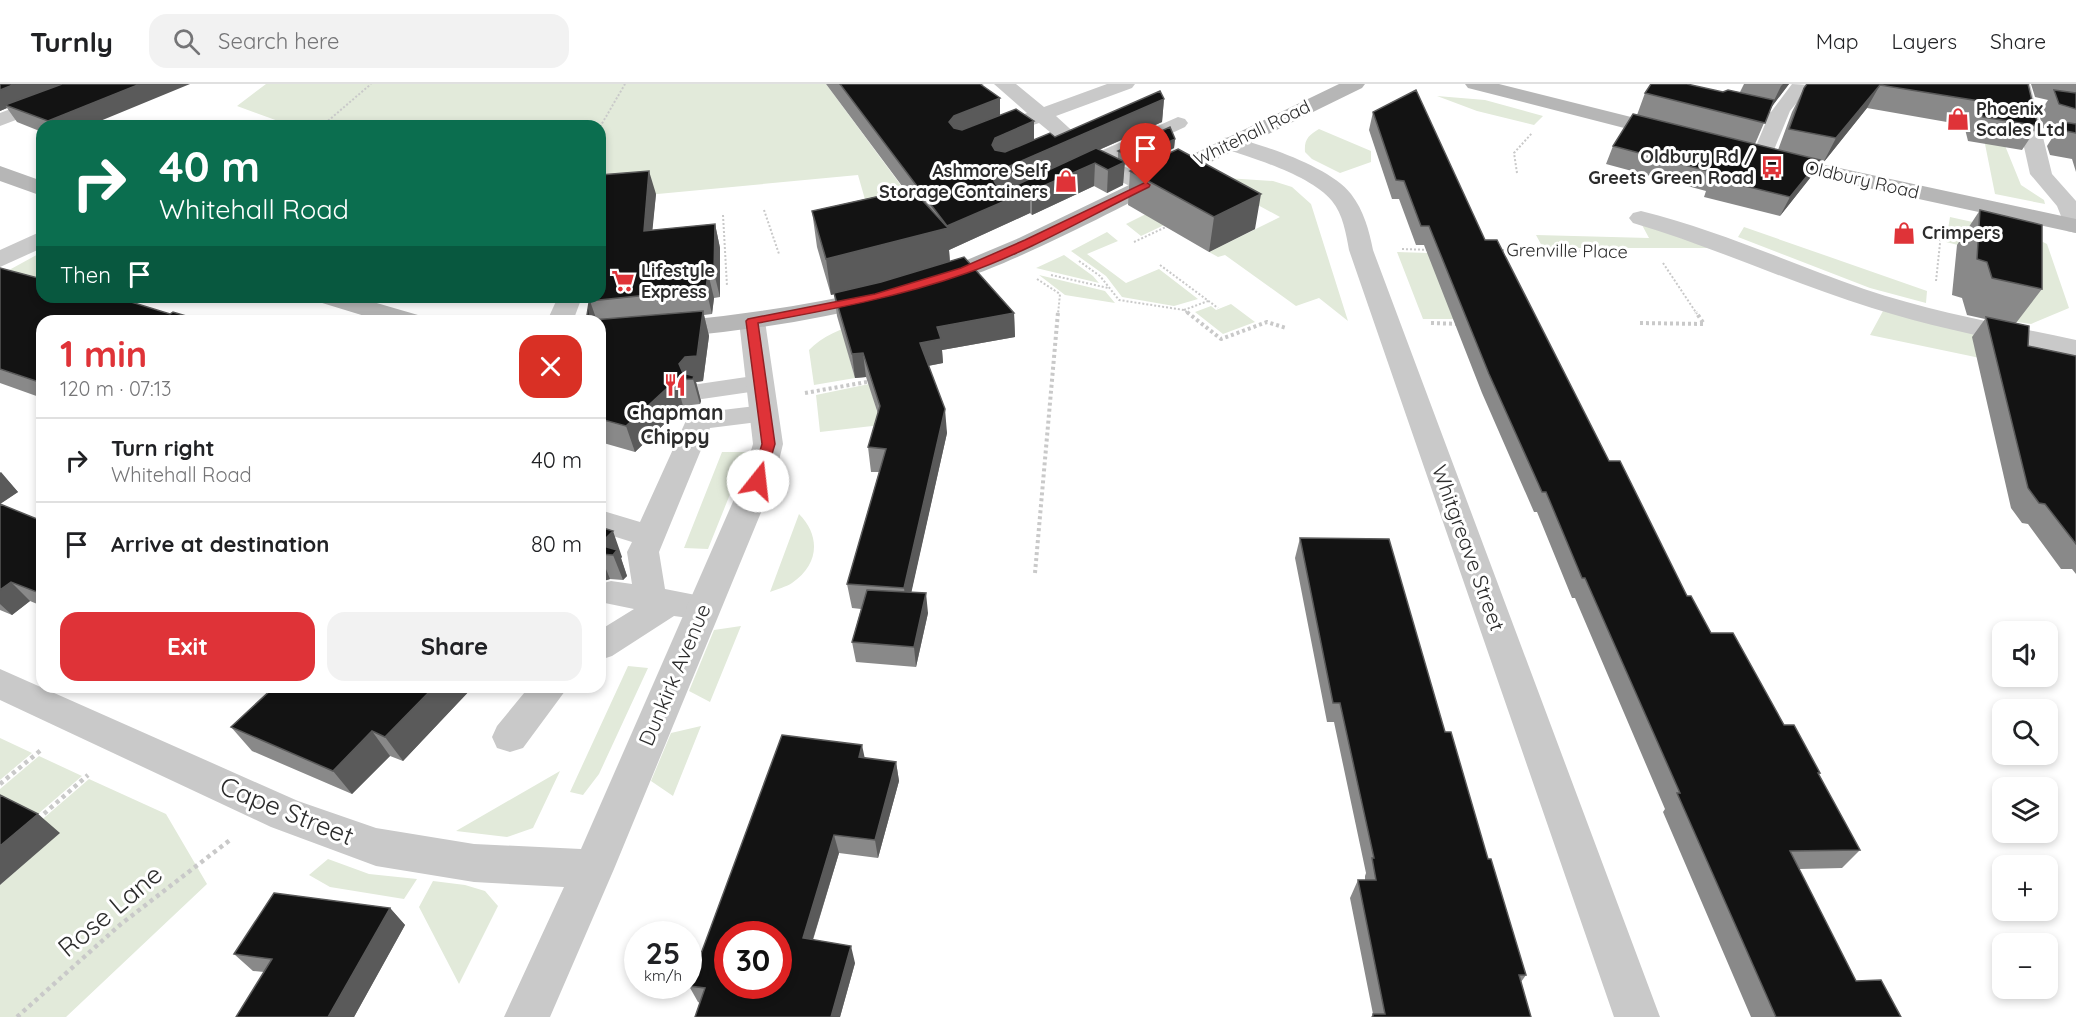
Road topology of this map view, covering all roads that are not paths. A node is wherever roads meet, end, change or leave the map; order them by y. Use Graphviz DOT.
graph roads {
  1 [pos="93,84"];
  2 [pos="1004,84"];
  3 [pos="1125,84"];
  4 [pos="1355,84"];
  5 [pos="1475,84"];
  6 [pos="1801,85"];
  7 [pos="2022,93"];
  8 [pos="1702,102"];
  9 [pos="2047,107"];
  10 [pos="1040,113"];
  11 [pos="1777,119"];
  12 [pos="0,120"];
  13 [pos="1178,123"];
  14 [pos="2032,135"];
  15 [pos="2055,139"];
  16 [pos="974,140"];
  17 [pos="1694,140"];
  18 [pos="1231,143"];
  19 [pos="1739,152"];
  20 [pos="1762,158"];
  21 [pos="1016,162"];
  22 [pos="1097,162"];
  23 [pos="0,172"];
  24 [pos="1055,180"];
  25 [pos="1146,185"];
  26 [pos="36,187"];
  27 [pos="1641,218"];
  28 [pos="2076,227"];
  29 [pos="36,241"];
  30 [pos="0,260"];
  31 [pos="348,303"];
  32 [pos="740,308"];
  33 [pos="389,315"];
  34 [pos="606,335"];
  35 [pos="2076,348"];
  36 [pos="702,391"];
  37 [pos="762,398"];
  38 [pos="606,523"];
  39 [pos="650,536"];
  40 [pos="611,593"];
  41 [pos="675,603"];
  42 [pos="606,643"];
  43 [pos="0,684"];
  44 [pos="545,693"];
  45 [pos="510,737"];
  46 [pos="593,869"];
  47 [pos="527,1017"];
  48 [pos="1637,1017"];
  1 -- 12 [label="lane"];
  2 -- 10 [label="lane"];
  3 -- 10 [label="lane"];
  4 -- 18 [label="main road, Whitehall Road"];
  5 -- 17 [label="main road"];
  6 -- 11 [label="lane"];
  7 -- 9 [label="lane"];
  7 -- 14 [label="lane"];
  8 -- 11 [label="lane"];
  10 -- 16 [label="lane"];
  10 -- 21 [label="lane"];
  11 -- 20 [label="lane"];
  13 -- 22 [label="lane"];
  14 -- 15 [label="lane"];
  14 -- 28 [label="lane"];
  18 -- 25 [label="main road, Whitehall Road"];
  18 -- 48 [label="street, Whitgreave Street"];
  19 -- 20 [label="main road, Oldbury Road"];
  20 -- 28 [label="main road, Oldbury Road"];
  22 -- 24 [label="lane"];
  22 -- 25 [label="lane"];
  23 -- 26 [label="main road"];
  25 -- 32 [label="main road, Whitehall Road"];
  27 -- 35 [label="street, Grenville Place"];
  29 -- 30 [label="street"];
  31 -- 33 [label="main road"];
  32 -- 34 [label="main road, Whitehall Road"];
  32 -- 37 [label="street, Dunkirk Avenue"];
  36 -- 37 [label="lane"];
  37 -- 39 [label="lane"];
  37 -- 41 [label="street, Dunkirk Avenue"];
  38 -- 39 [label="lane"];
  39 -- 41 [label="lane"];
  40 -- 41 [label="lane"];
  41 -- 42 [label="lane"];
  41 -- 46 [label="street, Dunkirk Avenue"];
  43 -- 46 [label="street, Cape Street"];
  44 -- 45 [label="lane"];
  46 -- 47 [label="street, Dunkirk Avenue"];
}
